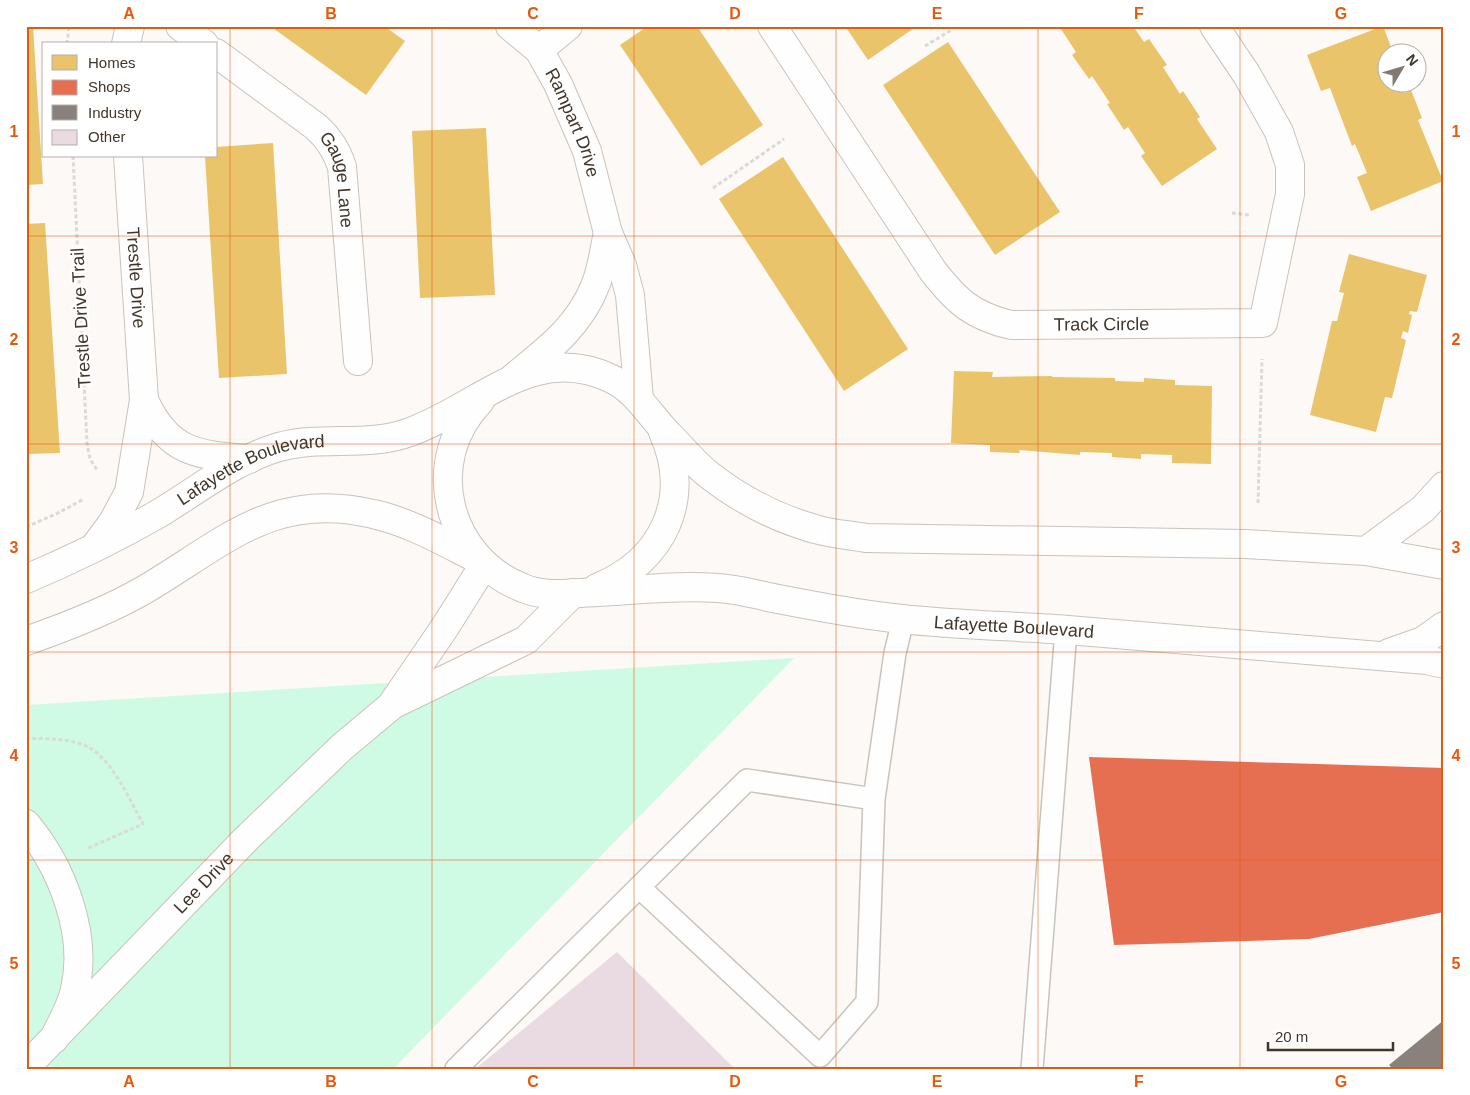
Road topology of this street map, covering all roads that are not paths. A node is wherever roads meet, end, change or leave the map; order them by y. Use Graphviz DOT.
graph roads {
  1 [pos="130,26"];
  2 [pos="180,26"];
  3 [pos="510,26"];
  4 [pos="568,26"];
  5 [pos="772,26"];
  6 [pos="1214,26"];
  7 [pos="126,42"];
  8 [pos="201,42"];
  9 [pos="539,50"];
  10 [pos="218,54"];
  11 [pos="128,158"];
  12 [pos="608,233"];
  13 [pos="358,361"];
  14 [pos="513,378"];
  15 [pos="487,395"];
  16 [pos="639,399"];
  17 [pos="144,400"];
  18 [pos="660,425"];
  19 [pos="250,459"];
  20 [pos="1444,486"];
  21 [pos="95,547"];
  22 [pos="1366,551"];
  23 [pos="481,562"];
  24 [pos="1444,565"];
  25 [pos="26,579"];
  26 [pos="580,593"];
  27 [pos="903,620"];
  28 [pos="1444,626"];
  29 [pos="1066,630"];
  30 [pos="26,641"];
  31 [pos="1375,656"];
  32 [pos="1444,664"];
  33 [pos="391,706"];
  34 [pos="874,799"];
  35 [pos="26,824"];
  36 [pos="639,888"];
  37 [pos="54,1039"];
  38 [pos="26,1067"];
  39 [pos="456,1069"];
  40 [pos="1032,1069"];
  1 -- 7 [label="main road"];
  2 -- 8 [label="main road"];
  3 -- 9 [label="main road, Rampart Drive"];
  4 -- 9 [label="main road"];
  5 -- 6 [label="main road, Track Circle"];
  9 -- 12 [label="main road, Rampart Drive"];
  10 -- 13 [label="main road, Gauge Lane"];
  11 -- 17 [label="main road, Trestle Drive"];
  12 -- 14 [label="main road"];
  12 -- 16 [label="main road, Rampart Drive"];
  14 -- 15 [label="main road, Lafayette Boulevard"];
  14 -- 16 [label="main road, Lafayette Boulevard"];
  15 -- 19 [label="main road, Lafayette Boulevard"];
  15 -- 23 [label="main road, Lafayette Boulevard"];
  16 -- 18 [label="main road, Lafayette Boulevard"];
  17 -- 19 [label="main road"];
  17 -- 21 [label="main road"];
  18 -- 22 [label="main road, Lafayette Boulevard"];
  18 -- 26 [label="main road, Lafayette Boulevard"];
  19 -- 21 [label="main road, Lafayette Boulevard"];
  20 -- 22 [label="main road"];
  21 -- 25 [label="main road, Lafayette Boulevard"];
  22 -- 24 [label="main road, Lafayette Boulevard"];
  23 -- 26 [label="main road, Lafayette Boulevard"];
  23 -- 30 [label="main road, Lafayette Boulevard"];
  23 -- 33 [label="main road"];
  26 -- 27 [label="main road, Lafayette Boulevard"];
  26 -- 33 [label="main road"];
  27 -- 29 [label="main road, Lafayette Boulevard"];
  27 -- 34 [label="lane"];
  28 -- 31 [label="main road"];
  29 -- 31 [label="main road, Lafayette Boulevard"];
  29 -- 40 [label="lane"];
  31 -- 32 [label="main road, Lafayette Boulevard"];
  33 -- 37 [label="main road, Lee Drive"];
  34 -- 36 [label="lane"];
  34 -- 36 [label="lane"];
  35 -- 37 [label="main road"];
  36 -- 39 [label="lane"];
  37 -- 38 [label="main road, Lee Drive"];
}
